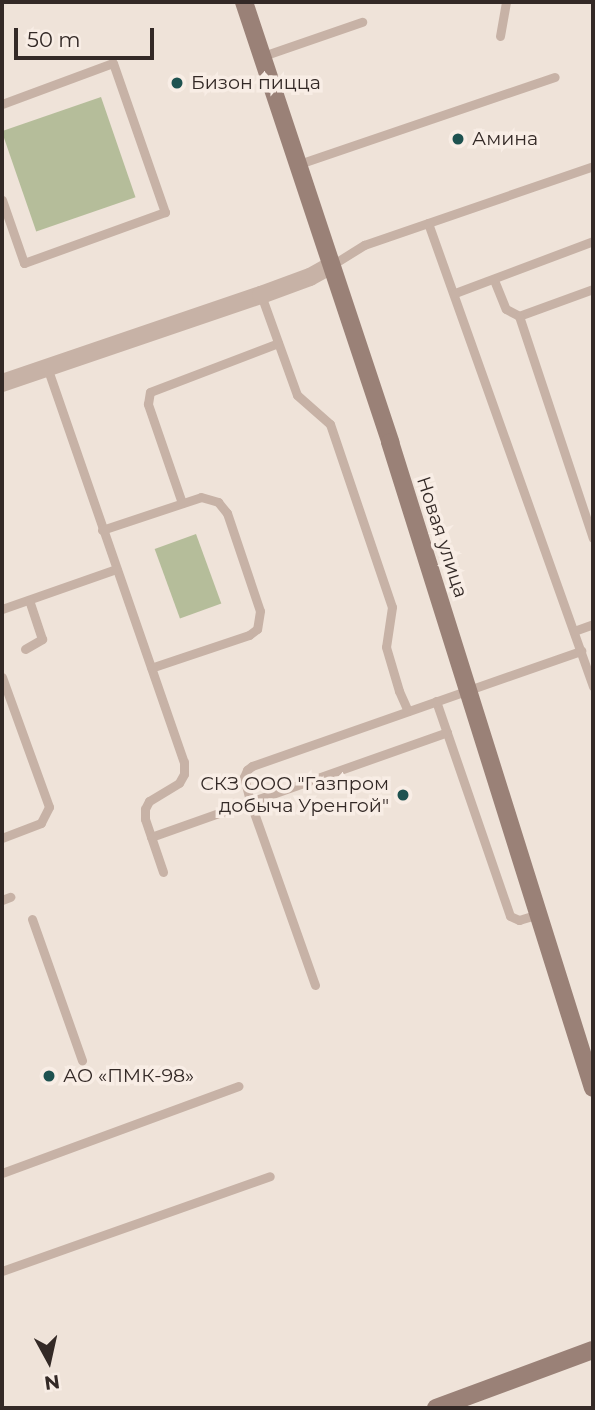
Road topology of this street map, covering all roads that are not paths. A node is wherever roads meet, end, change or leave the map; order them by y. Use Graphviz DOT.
graph roads {
  1 [pos="244,2"];
  2 [pos="506,2"];
  3 [pos="362,22"];
  4 [pos="500,36"];
  5 [pos="263,56"];
  6 [pos="555,77"];
  7 [pos="2,104"];
  8 [pos="299,164"];
  9 [pos="593,166"];
  10 [pos="2,200"];
  11 [pos="428,223"];
  12 [pos="593,241"];
  13 [pos="331,265"];
  14 [pos="494,281"];
  15 [pos="593,289"];
  16 [pos="455,293"];
  17 [pos="261,295"];
  18 [pos="519,316"];
  19 [pos="278,343"];
  20 [pos="47,367"];
  21 [pos="2,383"];
  22 [pos="182,503"];
  23 [pos="102,530"];
  24 [pos="593,538"];
  25 [pos="116,569"];
  26 [pos="29,600"];
  27 [pos="2,609"];
  28 [pos="593,624"];
  29 [pos="574,631"];
  30 [pos="25,649"];
  31 [pos="581,651"];
  32 [pos="151,668"];
  33 [pos="591,675"];
  34 [pos="2,677"];
  35 [pos="593,687"];
  36 [pos="469,690"];
  37 [pos="436,701"];
  38 [pos="408,711"];
  39 [pos="447,732"];
  40 [pos="250,801"];
  41 [pos="151,837"];
  42 [pos="2,838"];
  43 [pos="163,872"];
  44 [pos="539,915"];
  45 [pos="32,919"];
  46 [pos="315,985"];
  47 [pos="82,1060"];
  48 [pos="592,1082"];
  49 [pos="238,1086"];
  50 [pos="2,1173"];
  51 [pos="270,1176"];
  52 [pos="2,1271"];
  53 [pos="593,1350"];
  54 [pos="436,1408"];
  1 -- 5 [label="main road, Новая улица"];
  2 -- 4 [label="lane"];
  3 -- 5 [label="lane"];
  5 -- 8 [label="main road, Новая улица"];
  6 -- 8 [label="lane"];
  7 -- 10 [label="lane"];
  8 -- 13 [label="main road, Новая улица"];
  9 -- 11 [label="lane"];
  11 -- 13 [label="lane"];
  11 -- 16 [label="lane"];
  12 -- 14 [label="lane"];
  13 -- 17 [label="street"];
  13 -- 36 [label="main road, Новая улица"];
  14 -- 16 [label="lane"];
  14 -- 18 [label="lane"];
  15 -- 18 [label="lane"];
  16 -- 29 [label="lane"];
  17 -- 19 [label="lane"];
  17 -- 20 [label="street"];
  18 -- 24 [label="lane"];
  19 -- 22 [label="lane"];
  19 -- 38 [label="lane"];
  20 -- 21 [label="street"];
  20 -- 23 [label="lane"];
  22 -- 23 [label="lane"];
  22 -- 32 [label="lane"];
  23 -- 25 [label="lane"];
  25 -- 26 [label="lane"];
  25 -- 32 [label="lane"];
  26 -- 27 [label="lane"];
  26 -- 30 [label="lane"];
  28 -- 29 [label="lane"];
  29 -- 31 [label="lane"];
  31 -- 33 [label="lane"];
  31 -- 36 [label="lane"];
  32 -- 41 [label="lane"];
  33 -- 35 [label="lane"];
  34 -- 42 [label="lane"];
  36 -- 37 [label="lane"];
  36 -- 44 [label="main road, Новая улица"];
  37 -- 38 [label="lane"];
  37 -- 39 [label="lane"];
  38 -- 40 [label="lane"];
  39 -- 40 [label="lane"];
  39 -- 44 [label="lane"];
  40 -- 41 [label="lane"];
  40 -- 46 [label="lane"];
  41 -- 43 [label="lane"];
  44 -- 48 [label="main road, Новая улица"];
  45 -- 47 [label="lane"];
  49 -- 50 [label="lane"];
  51 -- 52 [label="lane"];
  53 -- 54 [label="main road"];
}
